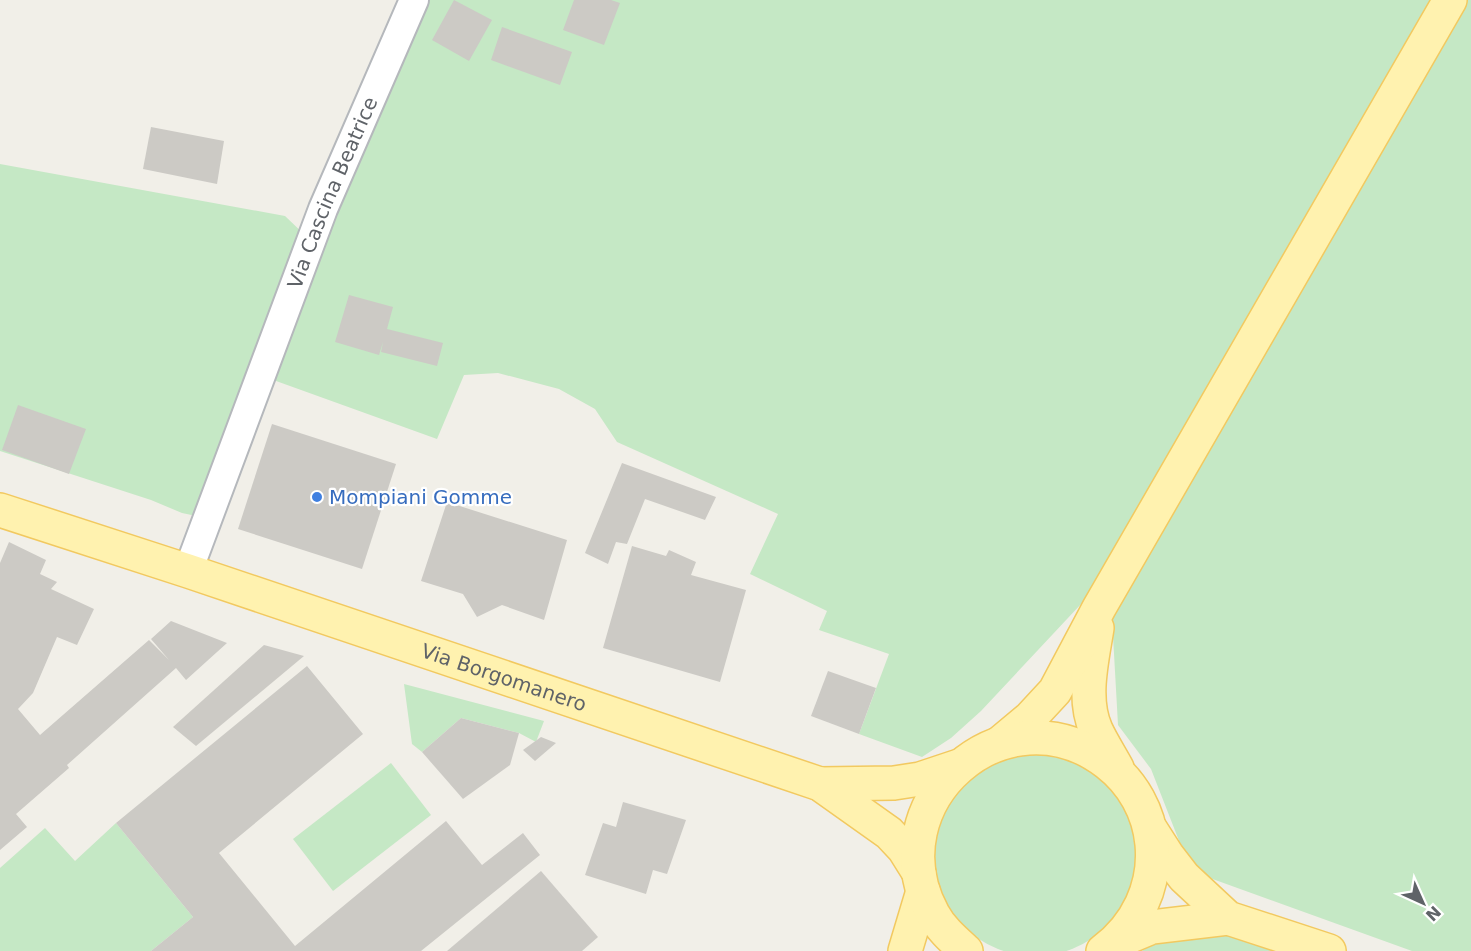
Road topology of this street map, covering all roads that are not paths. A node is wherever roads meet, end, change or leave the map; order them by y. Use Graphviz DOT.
graph roads {
  1 [pos="414,0"];
  2 [pos="1450,0"];
  3 [pos="0,510"];
  4 [pos="188,570"];
  5 [pos="1099,608"];
  6 [pos="1000,743"];
  7 [pos="958,766"];
  8 [pos="1119,772"];
  9 [pos="820,784"];
  10 [pos="1150,828"];
  11 [pos="921,882"];
  12 [pos="1228,918"];
  13 [pos="1108,948"];
  14 [pos="905,951"];
  15 [pos="966,951"];
  16 [pos="1329,951"];
  1 -- 4 [label="street, Via Cascina Beatrice"];
  2 -- 5 [label="main road"];
  3 -- 4 [label="main road, Via Borgomanero"];
  4 -- 9 [label="main road, Via Borgomanero"];
  5 -- 6 [label="main road"];
  5 -- 8 [label="main road"];
  6 -- 7 [label="main road"];
  6 -- 8 [label="main road"];
  7 -- 9 [label="main road, Via Borgomanero"];
  7 -- 11 [label="main road"];
  8 -- 10 [label="main road"];
  9 -- 11 [label="main road, Via Borgomanero"];
  10 -- 12 [label="main road"];
  10 -- 13 [label="main road"];
  11 -- 14 [label="main road"];
  11 -- 15 [label="main road, Via Borgomanero"];
  12 -- 13 [label="main road"];
  12 -- 16 [label="main road"];
}
